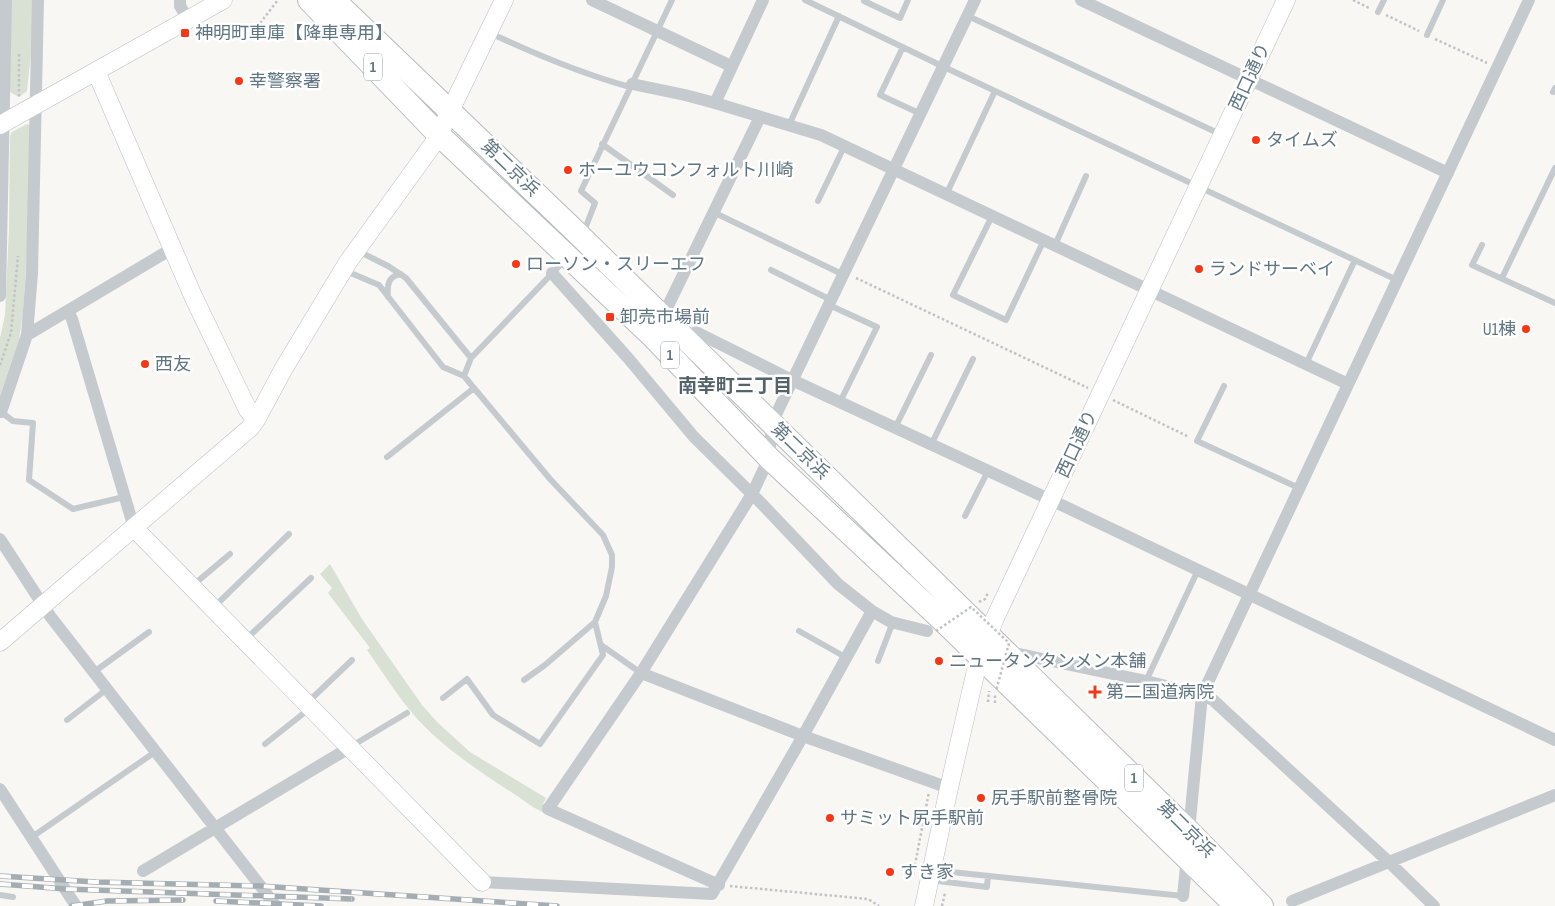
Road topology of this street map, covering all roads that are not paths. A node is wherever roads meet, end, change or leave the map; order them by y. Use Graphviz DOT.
graph roads {
  1 [pos="6,0"];
  2 [pos="38,0"];
  3 [pos="180,0"];
  4 [pos="223,0"];
  5 [pos="309,0"];
  6 [pos="334,0"];
  7 [pos="504,0"];
  8 [pos="592,0"];
  9 [pos="672,0"];
  10 [pos="763,0"];
  11 [pos="805,0"];
  12 [pos="908,0"];
  13 [pos="975,0"];
  14 [pos="1081,0"];
  15 [pos="1286,0"];
  16 [pos="1384,0"];
  17 [pos="1443,0"];
  18 [pos="1530,0"];
  19 [pos="864,1"];
  20 [pos="1378,12"];
  21 [pos="839,16"];
  22 [pos="968,16"];
  23 [pos="188,19"];
  24 [pos="657,31"];
  25 [pos="489,32"];
  26 [pos="1427,35"];
  27 [pos="903,47"];
  28 [pos="731,66"];
  29 [pos="944,67"];
  30 [pos="96,71"];
  31 [pos="1248,79"];
  32 [pos="631,86"];
  33 [pos="995,91"];
  34 [pos="715,103"];
  35 [pos="36,105"];
  36 [pos="450,111"];
  37 [pos="921,114"];
  38 [pos="6,117"];
  39 [pos="760,117"];
  40 [pos="789,126"];
  41 [pos="438,134"];
  42 [pos="1222,135"];
  43 [pos="602,144"];
  44 [pos="844,147"];
  45 [pos="1555,168"];
  46 [pos="894,170"];
  47 [pos="1448,173"];
  48 [pos="1086,176"];
  49 [pos="1198,186"];
  50 [pos="673,195"];
  51 [pos="946,195"];
  52 [pos="818,200"];
  53 [pos="713,212"];
  54 [pos="992,216"];
  55 [pos="582,237"];
  56 [pos="1049,243"];
  57 [pos="1482,245"];
  58 [pos="174,250"];
  59 [pos="356,250"];
  60 [pos="567,257"];
  61 [pos="1355,260"];
  62 [pos="343,270"];
  63 [pos="771,270"];
  64 [pos="552,273"];
  65 [pos="401,274"];
  66 [pos="844,274"];
  67 [pos="1502,278"];
  68 [pos="1397,280"];
  69 [pos="1149,290"];
  70 [pos="0,296"];
  71 [pos="388,298"];
  72 [pos="830,302"];
  73 [pos="1555,304"];
  74 [pos="68,311"];
  75 [pos="663,316"];
  76 [pos="27,335"];
  77 [pos="685,338"];
  78 [pos="931,355"];
  79 [pos="471,358"];
  80 [pos="973,359"];
  81 [pos="1306,364"];
  82 [pos="464,376"];
  83 [pos="792,380"];
  84 [pos="1348,384"];
  85 [pos="1224,386"];
  86 [pos="474,388"];
  87 [pos="840,402"];
  88 [pos="1,412"];
  89 [pos="256,420"];
  90 [pos="772,423"];
  91 [pos="895,428"];
  92 [pos="931,445"];
  93 [pos="387,457"];
  94 [pos="769,458"];
  95 [pos="988,471"];
  96 [pos="1299,488"];
  97 [pos="752,494"];
  98 [pos="124,497"];
  99 [pos="1051,500"];
  100 [pos="965,516"];
  101 [pos="134,528"];
  102 [pos="289,534"];
  103 [pos="0,539"];
  104 [pos="230,554"];
  105 [pos="1198,570"];
  106 [pos="311,578"];
  107 [pos="191,587"];
  108 [pos="1249,594"];
  109 [pos="43,606"];
  110 [pos="212,609"];
  111 [pos="872,611"];
  112 [pos="595,622"];
  113 [pos="893,622"];
  114 [pos="799,631"];
  115 [pos="931,631"];
  116 [pos="149,632"];
  117 [pos="1002,640"];
  118 [pos="244,641"];
  119 [pos="0,642"];
  120 [pos="601,645"];
  121 [pos="979,657"];
  122 [pos="847,658"];
  123 [pos="352,660"];
  124 [pos="878,661"];
  125 [pos="94,672"];
  126 [pos="641,673"];
  127 [pos="524,680"];
  128 [pos="1146,681"];
  129 [pos="107,689"];
  130 [pos="1202,695"];
  131 [pos="443,698"];
  132 [pos="308,706"];
  133 [pos="407,712"];
  134 [pos="67,720"];
  135 [pos="803,736"];
  136 [pos="1555,740"];
  137 [pos="265,744"];
  138 [pos="349,748"];
  139 [pos="155,752"];
  140 [pos="949,788"];
  141 [pos="0,789"];
  142 [pos="1555,795"];
  143 [pos="216,828"];
  144 [pos="1189,831"];
  145 [pos="32,837"];
  146 [pos="1187,857"];
  147 [pos="1390,863"];
  148 [pos="143,872"];
  149 [pos="988,876"];
  150 [pos="924,877"];
  151 [pos="482,882"];
  152 [pos="719,885"];
  153 [pos="0,895"];
  154 [pos="1183,896"];
  155 [pos="13,897"];
  156 [pos="1292,901"];
  157 [pos="76,906"];
  158 [pos="276,906"];
  159 [pos="924,906"];
  160 [pos="1236,906"];
  161 [pos="1262,906"];
  162 [pos="1434,906"];
  1 -- 38 [label="street"];
  2 -- 35 [label="street"];
  3 -- 23 [label="street"];
  4 -- 23 [label="street"];
  5 -- 41 [label="highway, 第二京浜 / 1"];
  6 -- 36 [label="highway, 第二京浜 / 1"];
  7 -- 25 [label="street"];
  8 -- 24 [label="street"];
  9 -- 24 [label="lane"];
  10 -- 28 [label="street"];
  11 -- 21 [label="lane"];
  12 -- 19 [label="lane"];
  13 -- 22 [label="street"];
  14 -- 31 [label="street"];
  15 -- 31 [label="street, 西口通り"];
  16 -- 20 [label="lane"];
  17 -- 26 [label="lane"];
  18 -- 47 [label="street"];
  21 -- 27 [label="lane"];
  21 -- 40 [label="lane"];
  22 -- 29 [label="street"];
  22 -- 42 [label="lane"];
  23 -- 30 [label="street"];
  24 -- 28 [label="street"];
  24 -- 32 [label="lane"];
  25 -- 32 [label="lane"];
  25 -- 36 [label="street"];
  27 -- 29 [label="lane"];
  27 -- 37 [label="lane"];
  28 -- 34 [label="street"];
  29 -- 33 [label="lane"];
  29 -- 37 [label="street"];
  30 -- 35 [label="street"];
  30 -- 58 [label="street"];
  31 -- 42 [label="street, 西口通り"];
  31 -- 47 [label="street"];
  32 -- 34 [label="street"];
  32 -- 43 [label="lane"];
  33 -- 49 [label="lane"];
  33 -- 51 [label="lane"];
  34 -- 39 [label="street"];
  35 -- 38 [label="street"];
  35 -- 76 [label="street"];
  36 -- 41 [label="street"];
  36 -- 55 [label="highway, 第二京浜 / 1"];
  37 -- 46 [label="street"];
  38 -- 70 [label="street"];
  39 -- 40 [label="street"];
  39 -- 53 [label="street"];
  40 -- 44 [label="street"];
  41 -- 59 [label="street"];
  41 -- 60 [label="highway, 第二京浜 / 1"];
  42 -- 49 [label="street, 西口通り"];
  43 -- 50 [label="lane"];
  43 -- 55 [label="lane"];
  44 -- 46 [label="street"];
  44 -- 52 [label="lane"];
  45 -- 67 [label="lane"];
  46 -- 51 [label="street"];
  46 -- 66 [label="street"];
  47 -- 68 [label="street"];
  48 -- 56 [label="lane"];
  49 -- 61 [label="lane"];
  49 -- 69 [label="street, 西口通り"];
  51 -- 54 [label="street"];
  53 -- 66 [label="lane"];
  53 -- 75 [label="street"];
  54 -- 56 [label="street"];
  54 -- 56 [label="lane"];
  55 -- 60 [label="street"];
  55 -- 75 [label="highway, 第二京浜 / 1"];
  56 -- 69 [label="street"];
  57 -- 67 [label="lane"];
  58 -- 74 [label="street"];
  58 -- 89 [label="street"];
  59 -- 62 [label="street"];
  59 -- 65 [label="lane"];
  60 -- 64 [label="lane"];
  60 -- 94 [label="highway, 第二京浜 / 1"];
  61 -- 68 [label="lane"];
  61 -- 81 [label="lane"];
  62 -- 71 [label="lane"];
  62 -- 89 [label="street"];
  63 -- 72 [label="lane"];
  64 -- 79 [label="lane"];
  64 -- 97 [label="street"];
  65 -- 71 [label="lane"];
  65 -- 79 [label="lane"];
  66 -- 72 [label="street"];
  67 -- 73 [label="lane"];
  68 -- 84 [label="street"];
  69 -- 81 [label="street"];
  69 -- 99 [label="street, 西口通り"];
  71 -- 82 [label="lane"];
  72 -- 83 [label="street"];
  72 -- 87 [label="lane"];
  74 -- 76 [label="street"];
  74 -- 98 [label="street"];
  75 -- 77 [label="highway, 第二京浜 / 1"];
  76 -- 88 [label="street"];
  77 -- 83 [label="street"];
  77 -- 90 [label="highway, 第二京浜 / 1"];
  78 -- 91 [label="lane"];
  79 -- 82 [label="lane"];
  80 -- 92 [label="lane"];
  81 -- 84 [label="street"];
  82 -- 86 [label="lane"];
  83 -- 87 [label="street"];
  83 -- 90 [label="street"];
  84 -- 96 [label="street"];
  85 -- 96 [label="lane"];
  86 -- 93 [label="lane"];
  86 -- 112 [label="lane"];
  87 -- 91 [label="street"];
  88 -- 98 [label="lane"];
  89 -- 101 [label="street"];
  90 -- 94 [label="street"];
  90 -- 117 [label="highway, 第二京浜 / 1"];
  91 -- 92 [label="street"];
  92 -- 95 [label="street"];
  94 -- 97 [label="street"];
  94 -- 121 [label="highway, 第二京浜 / 1"];
  95 -- 99 [label="street"];
  95 -- 100 [label="lane"];
  96 -- 108 [label="street"];
  97 -- 111 [label="street"];
  97 -- 126 [label="street"];
  98 -- 101 [label="street"];
  99 -- 105 [label="street"];
  99 -- 117 [label="street, 西口通り"];
  101 -- 107 [label="street"];
  101 -- 109 [label="street"];
  102 -- 110 [label="lane"];
  103 -- 109 [label="street"];
  104 -- 107 [label="lane"];
  105 -- 108 [label="street"];
  105 -- 128 [label="lane"];
  106 -- 118 [label="lane"];
  107 -- 110 [label="street"];
  108 -- 130 [label="street"];
  108 -- 136 [label="street"];
  109 -- 119 [label="street"];
  109 -- 125 [label="street"];
  110 -- 118 [label="street"];
  111 -- 113 [label="street"];
  111 -- 122 [label="street"];
  112 -- 120 [label="lane"];
  112 -- 127 [label="lane"];
  113 -- 115 [label="street"];
  113 -- 124 [label="lane"];
  114 -- 122 [label="lane"];
  116 -- 125 [label="lane"];
  117 -- 121 [label="street, 西口通り"];
  117 -- 128 [label="street"];
  117 -- 144 [label="highway, 第二京浜 / 1"];
  118 -- 132 [label="street"];
  120 -- 126 [label="lane"];
  120 -- 131 [label="lane"];
  121 -- 140 [label="street, 西口通り"];
  121 -- 146 [label="highway, 第二京浜 / 1"];
  122 -- 135 [label="street"];
  123 -- 132 [label="lane"];
  125 -- 129 [label="street"];
  126 -- 135 [label="street"];
  126 -- 152 [label="street"];
  128 -- 130 [label="street"];
  129 -- 134 [label="lane"];
  129 -- 139 [label="street"];
  130 -- 144 [label="street"];
  130 -- 147 [label="street"];
  132 -- 137 [label="lane"];
  132 -- 138 [label="street"];
  133 -- 138 [label="lane"];
  135 -- 140 [label="street"];
  135 -- 152 [label="street"];
  138 -- 143 [label="street"];
  138 -- 151 [label="street"];
  139 -- 143 [label="street"];
  139 -- 145 [label="lane"];
  140 -- 150 [label="street, 西口通り"];
  141 -- 145 [label="street"];
  142 -- 147 [label="street"];
  143 -- 148 [label="street"];
  143 -- 158 [label="street"];
  144 -- 161 [label="highway, 第二京浜 / 1"];
  145 -- 157 [label="street"];
  146 -- 154 [label="street"];
  146 -- 160 [label="highway, 第二京浜 / 1"];
  147 -- 156 [label="street"];
  147 -- 162 [label="street"];
  149 -- 150 [label="lane"];
  149 -- 150 [label="lane"];
  149 -- 154 [label="lane"];
  150 -- 159 [label="street, 西口通り"];
  151 -- 152 [label="street"];
  153 -- 155 [label="lane"];
}
